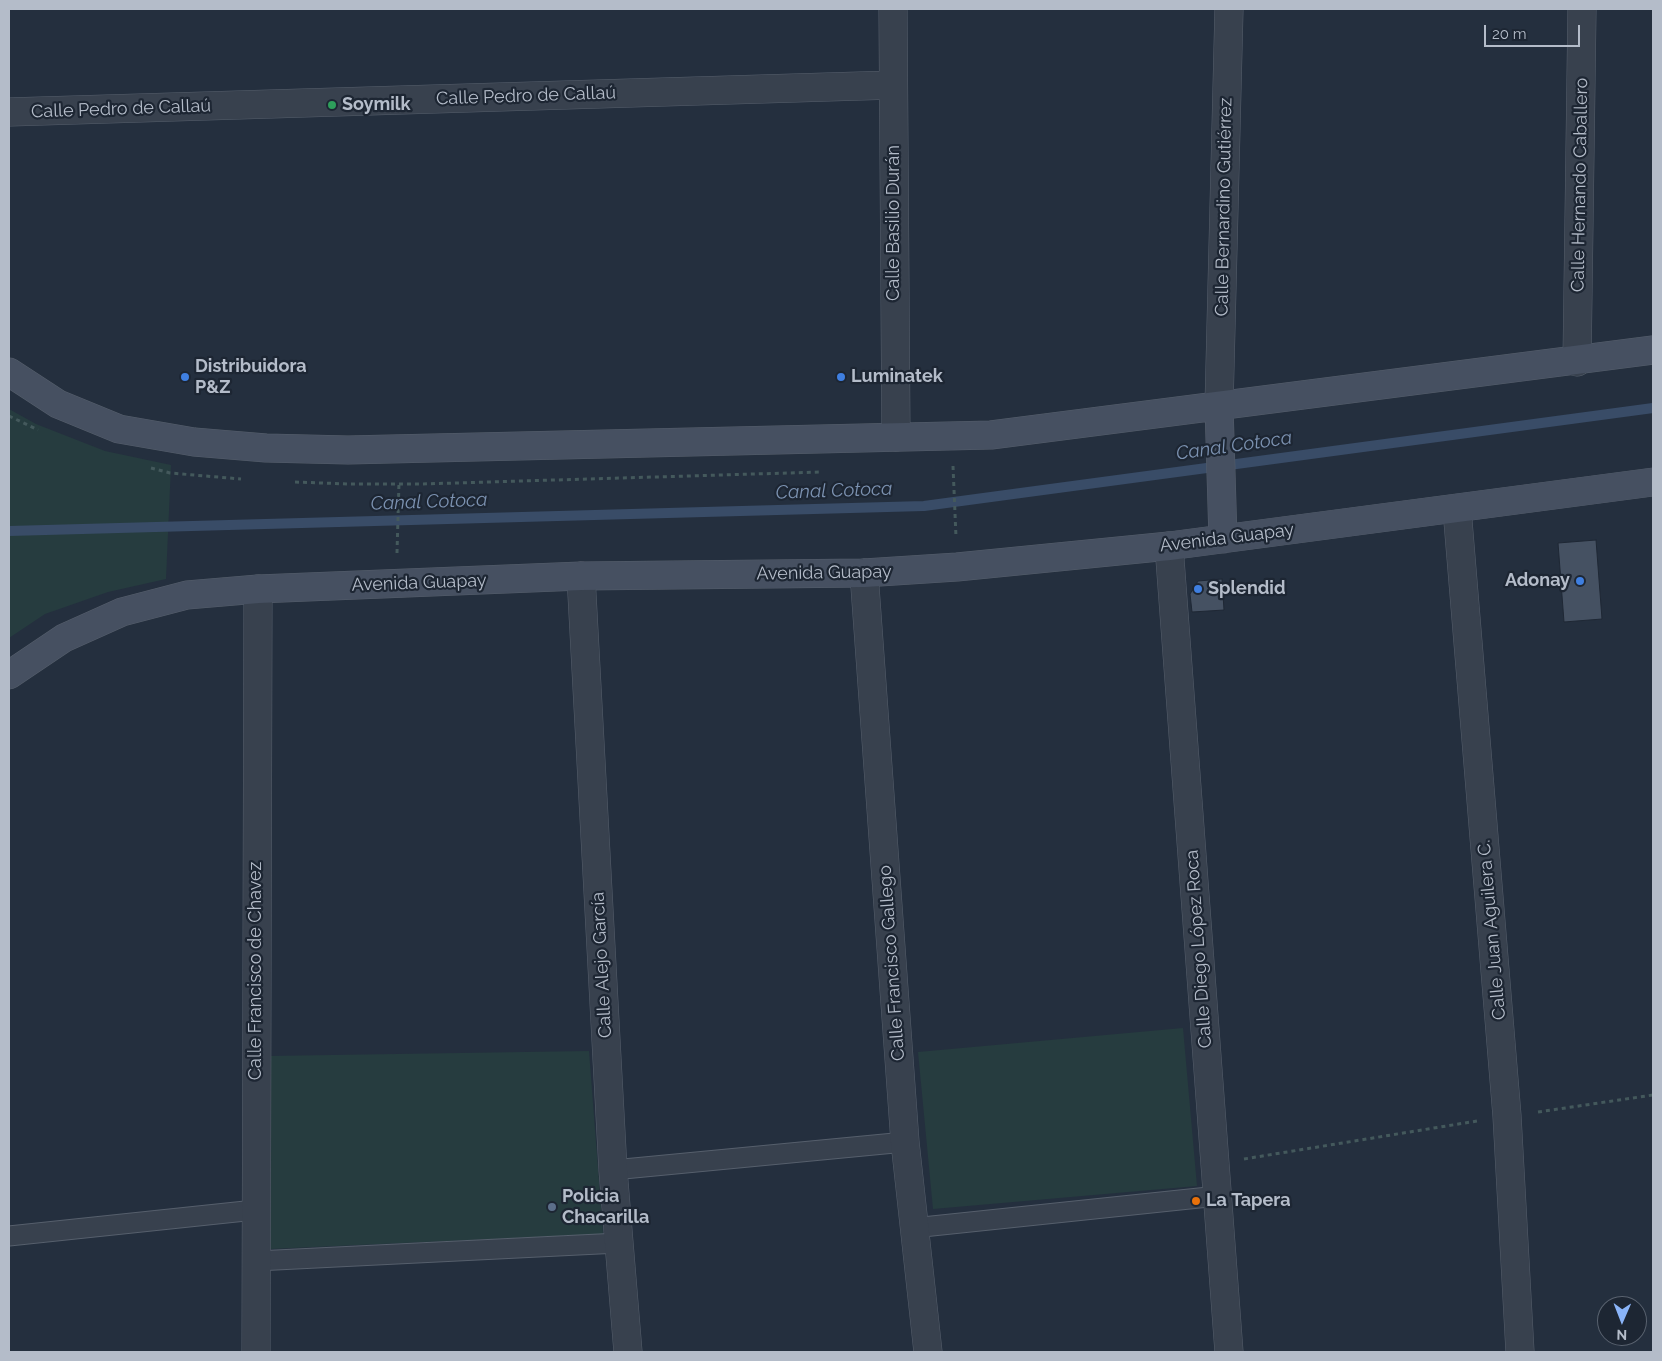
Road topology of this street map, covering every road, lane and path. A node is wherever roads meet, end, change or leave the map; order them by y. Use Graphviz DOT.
graph roads {
  1 [pos="893,9"];
  2 [pos="1229,9"];
  3 [pos="1582,9"];
  4 [pos="893,85"];
  5 [pos="9,112"];
  6 [pos="1653,350"];
  7 [pos="1578,362"];
  8 [pos="9,372"];
  9 [pos="1219,406"];
  10 [pos="896,437"];
  11 [pos="953,464"];
  12 [pos="1653,482"];
  13 [pos="399,484"];
  14 [pos="1457,508"];
  15 [pos="956,528"];
  16 [pos="1222,539"];
  17 [pos="957,540"];
  18 [pos="962,540"];
  19 [pos="1169,546"];
  20 [pos="398,552"];
  21 [pos="864,573"];
  22 [pos="581,576"];
  23 [pos="258,589"];
  24 [pos="9,676"];
  25 [pos="1653,1095"];
  26 [pos="1507,1116"];
  27 [pos="905,1142"];
  28 [pos="1216,1164"];
  29 [pos="613,1170"];
  30 [pos="1218,1196"];
  31 [pos="255,1210"];
  32 [pos="913,1228"];
  33 [pos="9,1236"];
  34 [pos="619,1243"];
  35 [pos="256,1261"];
  36 [pos="256,1352"];
  37 [pos="628,1352"];
  38 [pos="928,1352"];
  39 [pos="1229,1352"];
  40 [pos="1520,1352"];
  1 -- 4 [label="street, Calle Basilio Durán"];
  2 -- 9 [label="street, Calle Bernardino Gutiérrez"];
  3 -- 7 [label="street, Calle Hernando Caballero"];
  4 -- 5 [label="street, Calle Pedro de Callaú"];
  4 -- 10 [label="street, Calle Basilio Durán"];
  6 -- 7 [label="main road"];
  7 -- 9 [label="main road"];
  8 -- 10 [label="main road"];
  9 -- 10 [label="main road"];
  9 -- 16 [label="main road"];
  11 -- 15 [label="path"];
  12 -- 14 [label="main road, Avenida Guapay"];
  13 -- 20 [label="path"];
  14 -- 16 [label="main road, Avenida Guapay"];
  14 -- 26 [label="street, Calle Juan Aguilera C."];
  16 -- 19 [label="main road, Avenida Guapay"];
  17 -- 18 [label="path"];
  19 -- 21 [label="main road, Avenida Guapay"];
  19 -- 28 [label="street, Calle Diego López Roca"];
  21 -- 22 [label="main road, Avenida Guapay"];
  21 -- 27 [label="street, Calle Francisco Gallego"];
  22 -- 23 [label="main road, Avenida Guapay"];
  22 -- 29 [label="street, Calle Alejo García"];
  23 -- 24 [label="main road, Avenida Guapay"];
  23 -- 31 [label="street, Calle Francisco de Chavez"];
  25 -- 26 [label="path"];
  26 -- 28 [label="path"];
  26 -- 40 [label="street, Calle Juan Aguilera C."];
  27 -- 29 [label="lane"];
  27 -- 32 [label="street, Calle Francisco Gallego"];
  28 -- 30 [label="street, Calle Diego López Roca"];
  29 -- 34 [label="street, Calle Alejo García"];
  30 -- 32 [label="lane"];
  30 -- 39 [label="street, Calle Diego López Roca"];
  31 -- 33 [label="lane"];
  31 -- 35 [label="street, Calle Francisco de Chavez"];
  32 -- 38 [label="street, Calle Francisco Gallego"];
  34 -- 35 [label="lane"];
  34 -- 37 [label="street, Calle Alejo García"];
  35 -- 36 [label="street, Calle Francisco de Chavez"];
}
